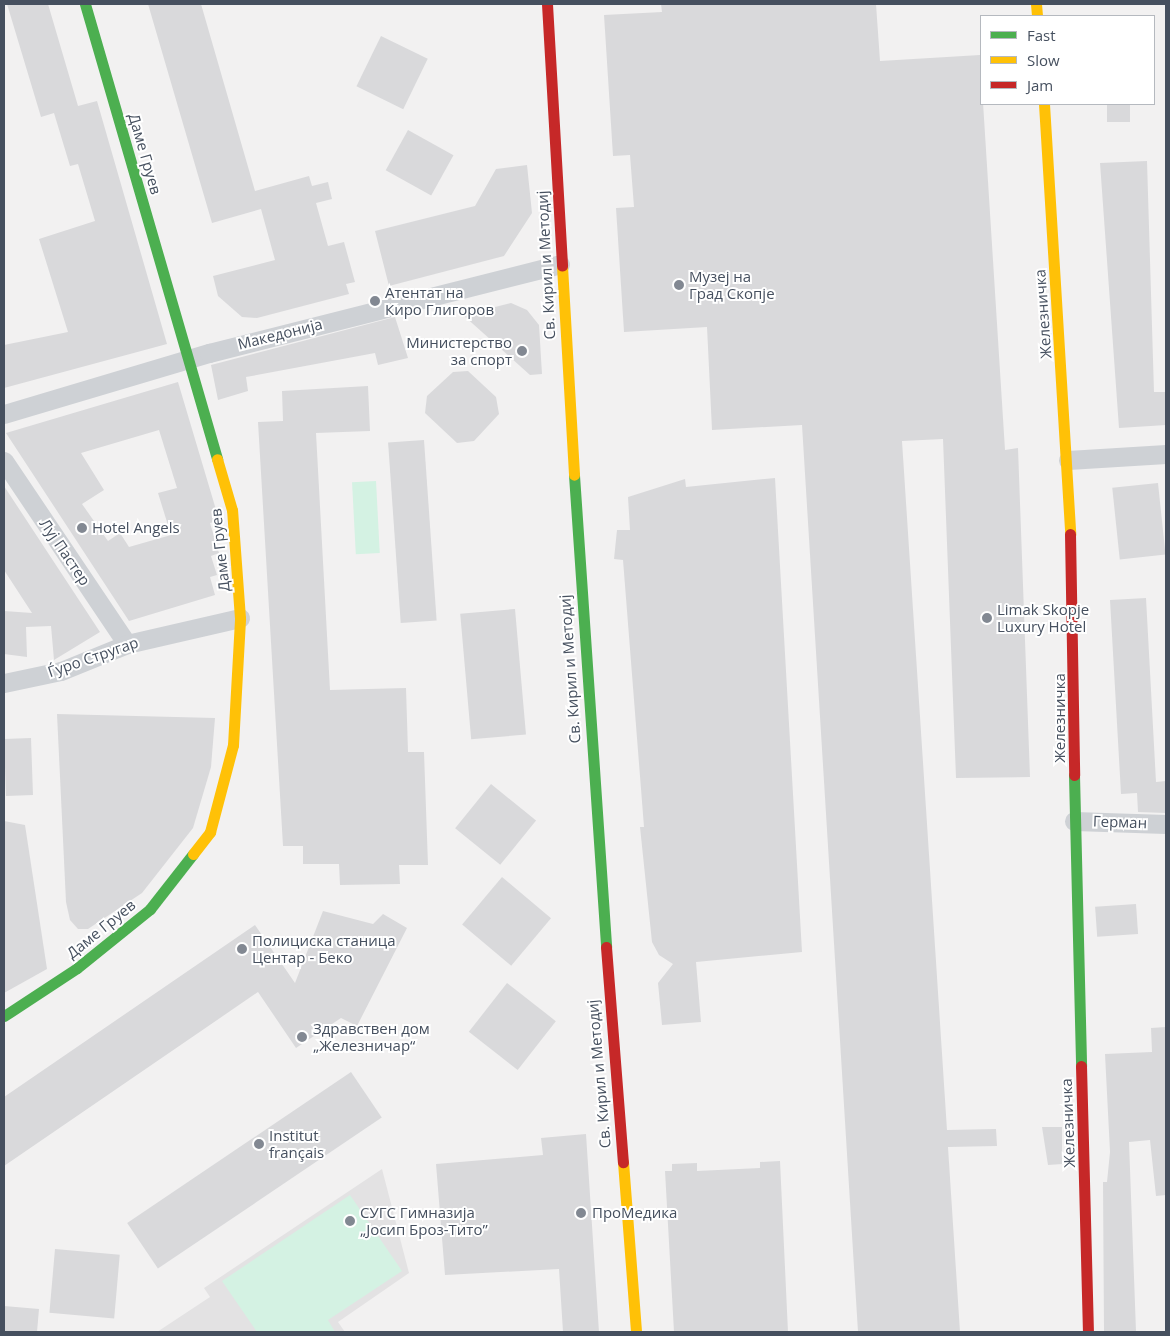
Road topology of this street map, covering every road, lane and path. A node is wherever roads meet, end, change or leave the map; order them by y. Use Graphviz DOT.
graph roads {
  1 [pos="85,4"];
  2 [pos="547,4"];
  3 [pos="1044,105"];
  4 [pos="560,264"];
  5 [pos="189,359"];
  6 [pos="4,414"];
  7 [pos="1166,454"];
  8 [pos="1068,460"];
  9 [pos="4,461"];
  10 [pos="240,618"];
  11 [pos="127,644"];
  12 [pos="4,683"];
  13 [pos="1074,821"];
  14 [pos="1166,824"];
  15 [pos="4,1016"];
  16 [pos="636,1332"];
  17 [pos="1088,1332"];
  1 -- 5 [label="street, Даме Груев"];
  2 -- 4 [label="street, Св. Кирил и Методиј"];
  3 -- 8 [label="street, Железничка"];
  4 -- 5 [label="street, Македонија"];
  4 -- 16 [label="street, Св. Кирил и Методиј"];
  5 -- 6 [label="street, Македонија"];
  5 -- 10 [label="street, Даме Груев"];
  7 -- 8 [label="street"];
  8 -- 13 [label="street, Железничка"];
  9 -- 11 [label="street, Луј Пастер"];
  10 -- 11 [label="street, Ѓуро Стругар"];
  10 -- 15 [label="street, Даме Груев"];
  11 -- 12 [label="street, Ѓуро Стругар"];
  13 -- 14 [label="street, Герман"];
  13 -- 17 [label="street, Железничка"];
}
